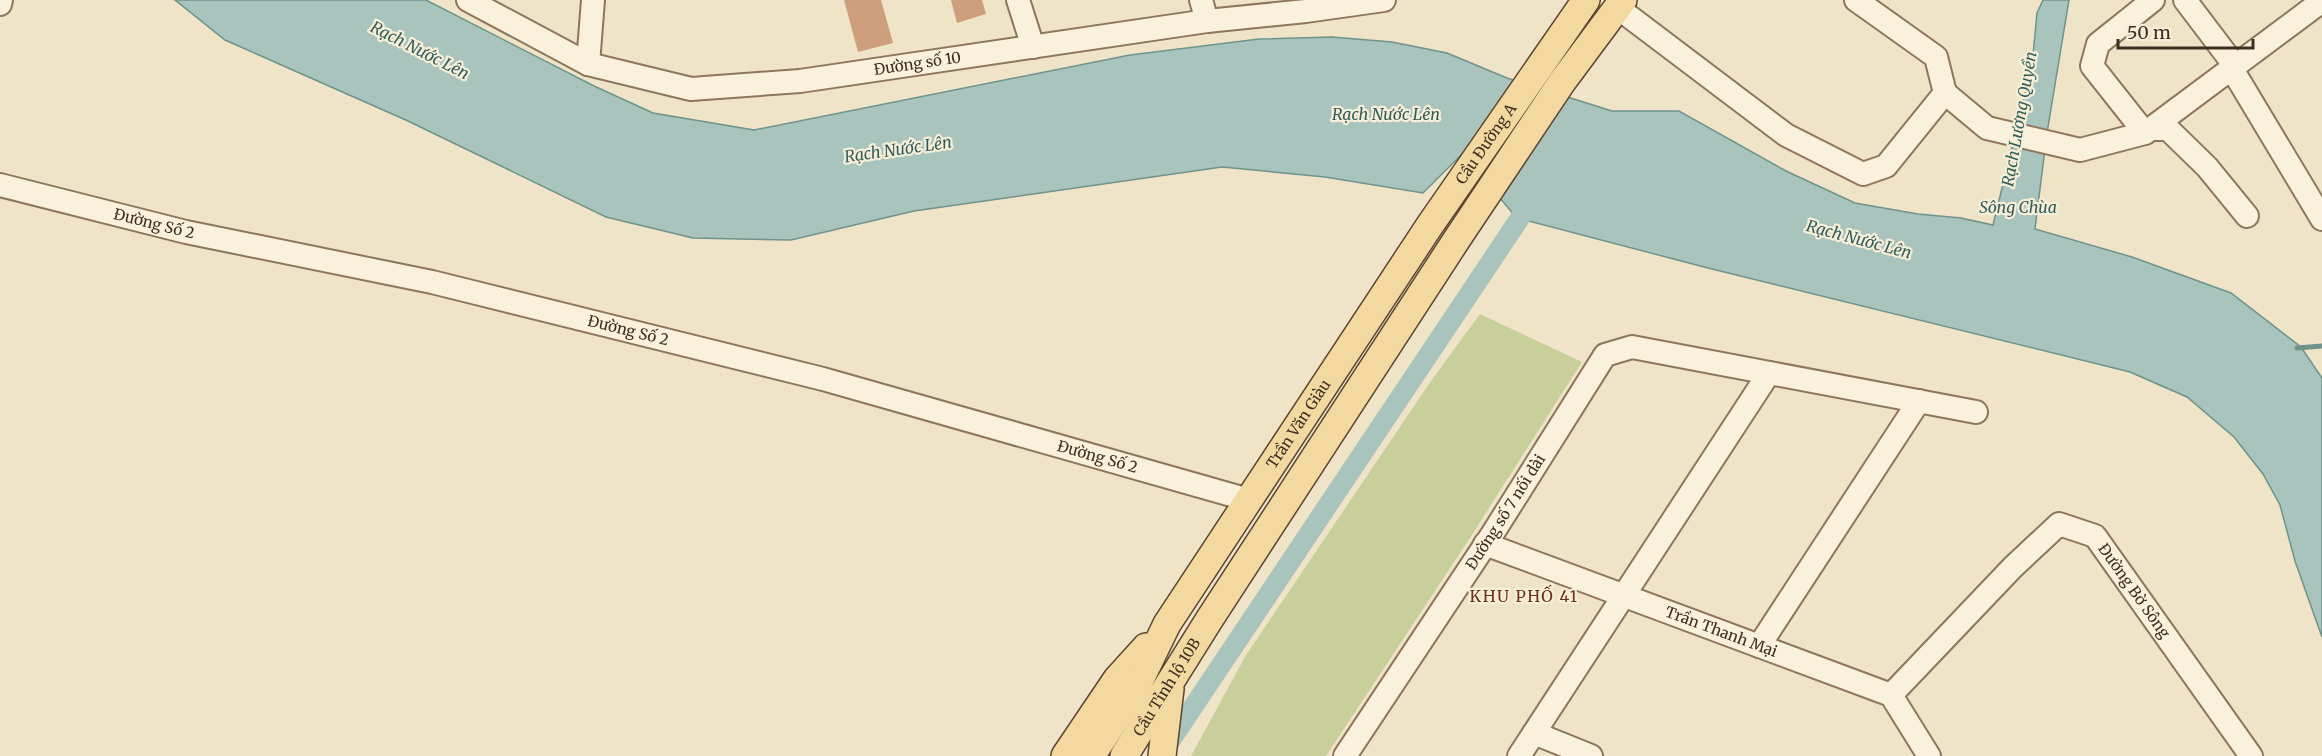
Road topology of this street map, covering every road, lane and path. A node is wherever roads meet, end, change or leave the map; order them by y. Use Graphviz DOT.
graph roads {
  1 [pos="468,0"];
  2 [pos="593,0"];
  3 [pos="1018,0"];
  4 [pos="1586,0"];
  5 [pos="1856,0"];
  6 [pos="2153,0"];
  7 [pos="2185,0"];
  8 [pos="1373,1"];
  9 [pos="2322,1"];
  10 [pos="1621,4"];
  11 [pos="1204,11"];
  12 [pos="1033,46"];
  13 [pos="588,64"];
  14 [pos="2233,68"];
  15 [pos="1945,93"];
  16 [pos="2148,131"];
  17 [pos="0,185"];
  18 [pos="2247,216"];
  19 [pos="2322,219"];
  20 [pos="1430,225"];
  21 [pos="1457,239"];
  22 [pos="1769,373"];
  23 [pos="1918,400"];
  24 [pos="1976,412"];
  25 [pos="1249,500"];
  26 [pos="1485,544"];
  27 [pos="1623,596"];
  28 [pos="1209,620"];
  29 [pos="1167,624"];
  30 [pos="1759,646"];
  31 [pos="1151,656"];
  32 [pos="1171,683"];
  33 [pos="1891,695"];
  34 [pos="1533,734"];
  35 [pos="1065,756"];
  36 [pos="1091,756"];
  37 [pos="1124,756"];
  38 [pos="1162,756"];
  39 [pos="1345,756"];
  40 [pos="1519,756"];
  41 [pos="1592,756"];
  42 [pos="1929,756"];
  43 [pos="2251,756"];
  1 -- 13 [label="street, Đường số 10"];
  2 -- 13 [label="street"];
  3 -- 12 [label="street"];
  4 -- 20 [label="main road, Cầu Đường A"];
  5 -- 15 [label="street"];
  6 -- 16 [label="street"];
  7 -- 14 [label="street"];
  8 -- 11 [label="street, Đường số 10"];
  9 -- 14 [label="street"];
  10 -- 15 [label="street"];
  10 -- 21 [label="main road, Cầu Đường A"];
  11 -- 12 [label="street, Đường số 10"];
  12 -- 13 [label="street, Đường số 10"];
  14 -- 16 [label="street"];
  14 -- 19 [label="street"];
  15 -- 16 [label="street"];
  16 -- 18 [label="street"];
  17 -- 25 [label="street, Đường Số 2"];
  20 -- 25 [label="main road, Trần Văn Giàu"];
  21 -- 28 [label="main road, Trần Văn Giàu"];
  22 -- 23 [label="street"];
  22 -- 26 [label="street, Đường số 7 nối dài"];
  22 -- 27 [label="street"];
  23 -- 24 [label="street"];
  23 -- 30 [label="street"];
  25 -- 29 [label="main road, Trần Văn Giàu"];
  26 -- 27 [label="street, Trần Thanh Mại"];
  26 -- 39 [label="street, Đường số 7 nối dài"];
  27 -- 30 [label="street, Trần Thanh Mại"];
  27 -- 34 [label="street"];
  28 -- 32 [label="main road, Cầu Tỉnh lộ 10B"];
  29 -- 31 [label="main road, Trần Văn Giàu"];
  29 -- 35 [label="main road, Trần Văn Giàu"];
  30 -- 33 [label="street, Trần Thanh Mại"];
  31 -- 36 [label="main road, Cầu Tỉnh lộ 10B"];
  32 -- 37 [label="main road, Cầu Tỉnh lộ 10B"];
  32 -- 38 [label="main road"];
  33 -- 42 [label="street"];
  33 -- 43 [label="street, Đường Bờ Sông"];
  34 -- 40 [label="street"];
  34 -- 41 [label="street"];
}
